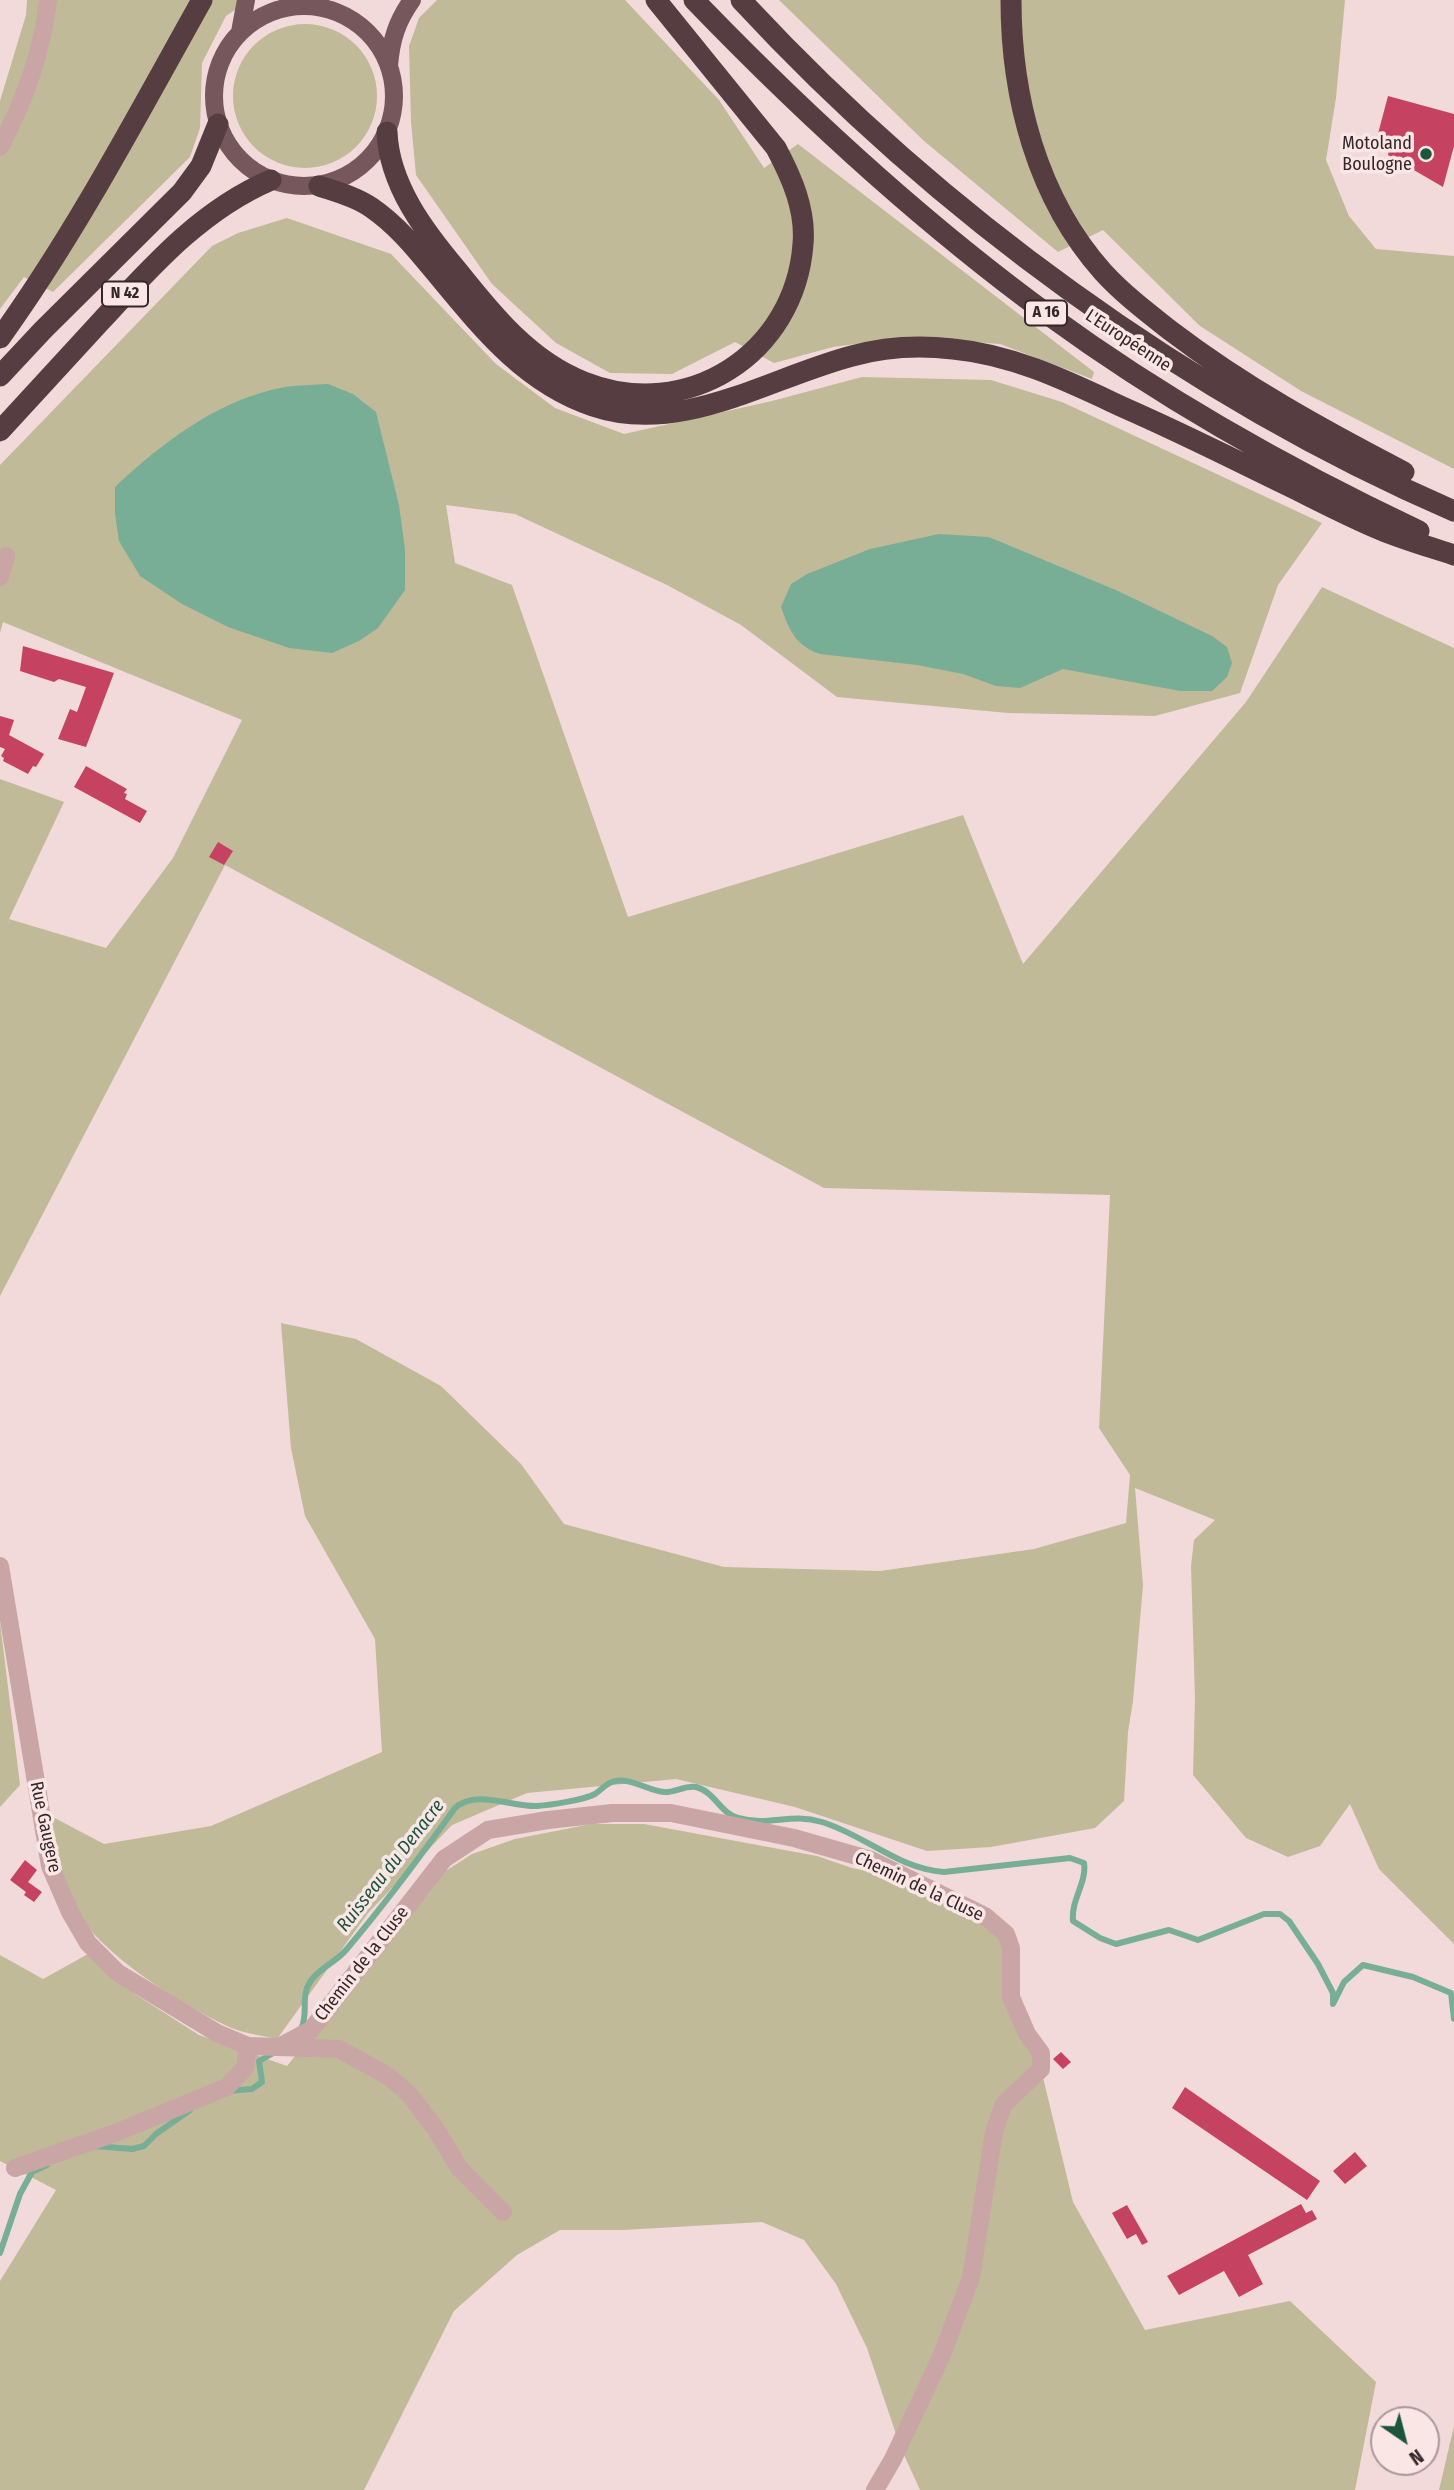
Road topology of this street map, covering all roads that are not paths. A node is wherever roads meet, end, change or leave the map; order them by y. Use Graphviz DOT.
graph roads {
  1 [pos="48,0"];
  2 [pos="202,0"];
  3 [pos="246,0"];
  4 [pos="347,0"];
  5 [pos="412,0"];
  6 [pos="656,0"];
  7 [pos="694,0"];
  8 [pos="741,0"];
  9 [pos="1011,0"];
  10 [pos="296,3"];
  11 [pos="325,9"];
  12 [pos="240,32"];
  13 [pos="389,66"];
  14 [pos="218,124"];
  15 [pos="387,132"];
  16 [pos="0,147"];
  17 [pos="271,180"];
  18 [pos="319,186"];
  19 [pos="0,338"];
  20 [pos="0,376"];
  21 [pos="0,431"];
  22 [pos="1454,501"];
  23 [pos="1454,511"];
  24 [pos="1454,547"];
  25 [pos="1454,555"];
  26 [pos="6,556"];
  27 [pos="0,577"];
  28 [pos="0,1566"];
  29 [pos="248,2046"];
  30 [pos="281,2046"];
  31 [pos="15,2168"];
  32 [pos="503,2212"];
  33 [pos="875,2490"];
  1 -- 16 [label="street"];
  2 -- 19 [label="highway"];
  3 -- 12 [label="main road"];
  4 -- 11 [label="main road"];
  5 -- 13 [label="main road"];
  6 -- 15 [label="highway"];
  7 -- 24 [label="highway, L'Européenne / A 16"];
  8 -- 23 [label="highway, L'Européenne / A 16"];
  9 -- 22 [label="highway"];
  10 -- 11 [label="main road"];
  10 -- 12 [label="main road"];
  11 -- 13 [label="main road"];
  12 -- 14 [label="main road"];
  13 -- 15 [label="main road"];
  14 -- 17 [label="main road"];
  14 -- 20 [label="highway, N 42"];
  15 -- 18 [label="main road"];
  17 -- 18 [label="main road"];
  17 -- 21 [label="highway, N 42"];
  18 -- 25 [label="highway"];
  26 -- 27 [label="street"];
  28 -- 29 [label="street, Rue Gaugere"];
  29 -- 30 [label="street, Rue Gaugere"];
  29 -- 31 [label="street"];
  30 -- 32 [label="street, Rue Gaugere"];
  30 -- 33 [label="street, Chemin de la Cluse"];
}
